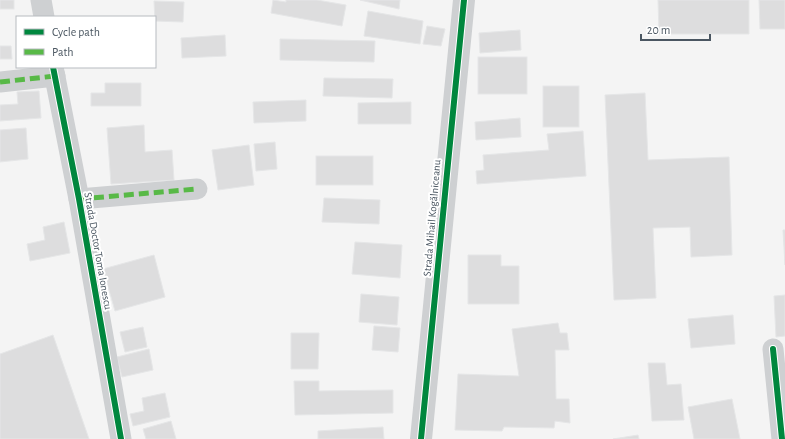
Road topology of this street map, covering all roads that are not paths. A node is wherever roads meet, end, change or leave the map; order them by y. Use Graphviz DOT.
graph roads {
  1 [pos="41,0"];
  2 [pos="464,0"];
  3 [pos="44,16"];
  4 [pos="54,71"];
  5 [pos="0,82"];
  6 [pos="197,189"];
  7 [pos="79,199"];
  8 [pos="773,349"];
  9 [pos="121,439"];
  10 [pos="421,439"];
  11 [pos="782,439"];
  1 -- 3 [label="street"];
  2 -- 10 [label="street, Strada Mihail Kogălniceanu"];
  4 -- 5 [label="street"];
  4 -- 7 [label="street, Strada Doctor Toma Ionescu"];
  6 -- 7 [label="street"];
  7 -- 9 [label="street, Strada Doctor Toma Ionescu"];
  8 -- 11 [label="street"];
}
